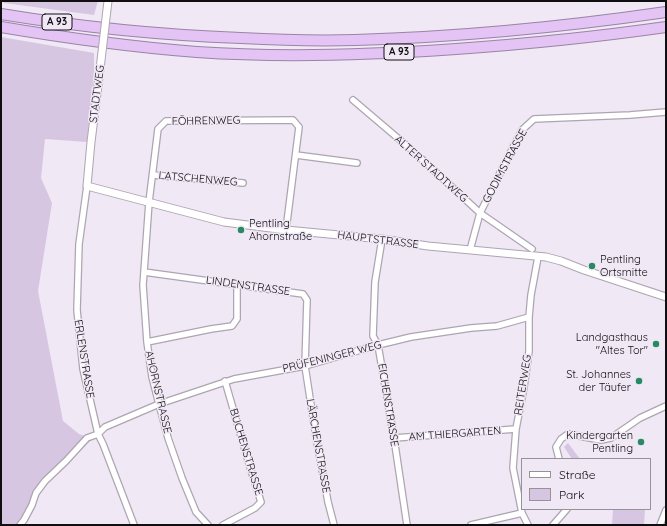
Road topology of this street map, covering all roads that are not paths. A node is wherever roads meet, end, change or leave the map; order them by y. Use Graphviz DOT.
graph roads {
  1 [pos="108,1"];
  2 [pos="666,12"];
  3 [pos="1,14"];
  4 [pos="1,27"];
  5 [pos="666,27"];
  6 [pos="353,100"];
  7 [pos="666,112"];
  8 [pos="296,155"];
  9 [pos="356,163"];
  10 [pos="153,175"];
  11 [pos="243,183"];
  12 [pos="88,186"];
  13 [pos="149,202"];
  14 [pos="480,213"];
  15 [pos="286,230"];
  16 [pos="382,239"];
  17 [pos="532,249"];
  18 [pos="470,250"];
  19 [pos="538,257"];
  20 [pos="144,272"];
  21 [pos="237,285"];
  22 [pos="666,297"];
  23 [pos="529,318"];
  24 [pos="147,342"];
  25 [pos="378,345"];
  26 [pos="305,366"];
  27 [pos="225,381"];
  28 [pos="159,404"];
  29 [pos="666,406"];
  30 [pos="516,429"];
  31 [pos="98,434"];
  32 [pos="394,438"];
  33 [pos="558,458"];
  34 [pos="521,508"];
  35 [pos="521,510"];
  36 [pos="566,510"];
  37 [pos="666,510"];
  38 [pos="522,513"];
  39 [pos="20,525"];
  40 [pos="134,525"];
  41 [pos="208,525"];
  42 [pos="223,525"];
  43 [pos="334,525"];
  44 [pos="406,525"];
  45 [pos="471,525"];
  46 [pos="528,525"];
  47 [pos="554,525"];
  48 [pos="660,525"];
  1 -- 12 [label="street, STADTWEG, bridge"];
  2 -- 3 [label="highway, A 93"];
  4 -- 5 [label="highway, A 93"];
  6 -- 14 [label="street, ALTER STADTWEG"];
  7 -- 14 [label="street, GODIMSTRASSE"];
  8 -- 9 [label="street"];
  8 -- 10 [label="street, FÖHRENWEG"];
  8 -- 15 [label="street, FÖHRENWEG"];
  10 -- 11 [label="street, LATSCHENWEG"];
  10 -- 13 [label="street, FÖHRENWEG"];
  12 -- 13 [label="street, HAUPTSTRASSE"];
  12 -- 31 [label="street, ERLENSTRASSE"];
  13 -- 15 [label="street, HAUPTSTRASSE"];
  13 -- 20 [label="street, AHORNSTRASSE"];
  14 -- 17 [label="street, ALTER STADTWEG"];
  14 -- 18 [label="street, GODIMSTRASSE"];
  15 -- 16 [label="street, HAUPTSTRASSE"];
  16 -- 18 [label="street, HAUPTSTRASSE"];
  16 -- 25 [label="street, EICHENSTRASSE"];
  18 -- 19 [label="street, HAUPTSTRASSE"];
  19 -- 22 [label="street, HAUPTSTRASSE"];
  19 -- 23 [label="street, REITERWEG"];
  20 -- 21 [label="street, LINDENSTRASSE"];
  20 -- 24 [label="street, AHORNSTRASSE"];
  21 -- 24 [label="street"];
  21 -- 26 [label="street, LINDENSTRASSE"];
  23 -- 25 [label="street, PRÜFENINGER WEG"];
  23 -- 30 [label="street, REITERWEG"];
  24 -- 28 [label="street, AHORNSTRASSE"];
  25 -- 26 [label="street, PRÜFENINGER WEG"];
  25 -- 32 [label="street, EICHENSTRASSE"];
  26 -- 27 [label="street, PRÜFENINGER WEG"];
  26 -- 43 [label="street, LÄRCHENSTRASSE"];
  27 -- 28 [label="street, PRÜFENINGER WEG"];
  27 -- 42 [label="street, BUCHENSTRASSE"];
  28 -- 31 [label="street, PRÜFENINGER WEG"];
  28 -- 41 [label="street, AHORNSTRASSE"];
  29 -- 33 [label="street"];
  30 -- 32 [label="street, AM THIERGARTEN"];
  30 -- 34 [label="street, REITERWEG"];
  31 -- 39 [label="street, PRÜFENINGER WEG"];
  31 -- 40 [label="street, ERLENSTRASSE"];
  32 -- 44 [label="street, EICHENSTRASSE"];
  35 -- 38 [label="street, REITERWEG"];
  36 -- 47 [label="street"];
  37 -- 48 [label="street"];
  38 -- 45 [label="street"];
  38 -- 46 [label="street, REITERWEG"];
}
